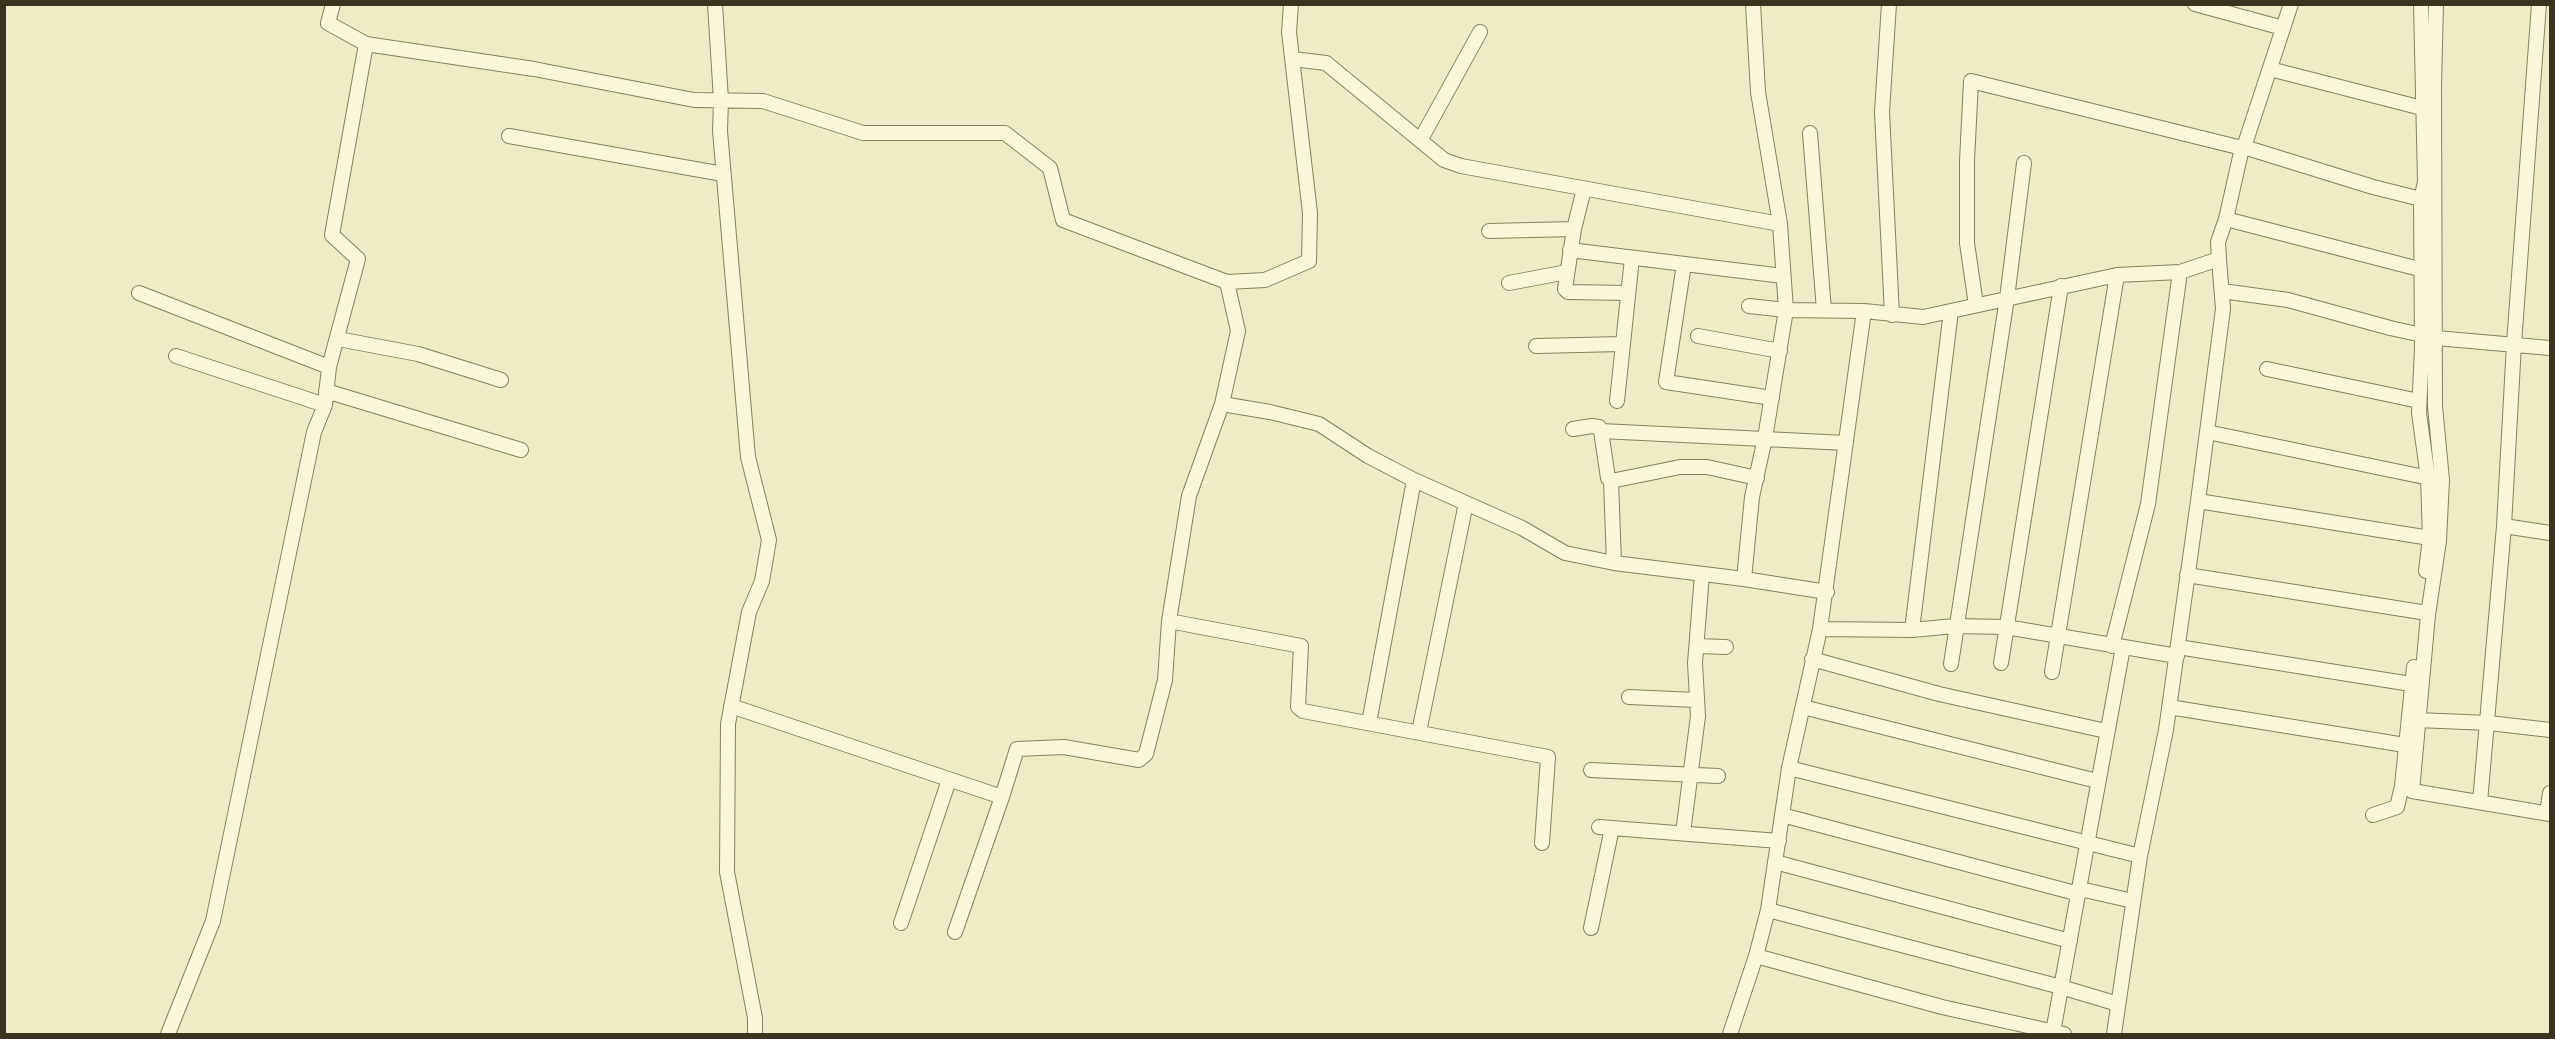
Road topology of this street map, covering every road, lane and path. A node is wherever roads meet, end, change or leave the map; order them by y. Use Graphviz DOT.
graph roads {
  1 [pos="333,4"];
  2 [pos="715,4"];
  3 [pos="1291,4"];
  4 [pos="1753,4"];
  5 [pos="1889,4"];
  6 [pos="2194,4"];
  7 [pos="2291,4"];
  8 [pos="2421,4"];
  9 [pos="2436,4"];
  10 [pos="2539,4"];
  11 [pos="2283,28"];
  12 [pos="1480,32"];
  13 [pos="366,44"];
  14 [pos="1293,59"];
  15 [pos="2270,69"];
  16 [pos="722,100"];
  17 [pos="2422,108"];
  18 [pos="1810,133"];
  19 [pos="509,136"];
  20 [pos="1421,139"];
  21 [pos="2243,148"];
  22 [pos="2024,163"];
  23 [pos="723,174"];
  24 [pos="1584,189"];
  25 [pos="2421,199"];
  26 [pos="2226,219"];
  27 [pos="1780,225"];
  28 [pos="1574,229"];
  29 [pos="1489,231"];
  30 [pos="1570,250"];
  31 [pos="1632,258"];
  32 [pos="2219,259"];
  33 [pos="1684,264"];
  34 [pos="2423,270"];
  35 [pos="1566,272"];
  36 [pos="2180,272"];
  37 [pos="2117,275"];
  38 [pos="1783,276"];
  39 [pos="1227,282"];
  40 [pos="1509,284"];
  41 [pos="2061,286"];
  42 [pos="2222,291"];
  43 [pos="139,293"];
  44 [pos="1628,293"];
  45 [pos="2007,298"];
  46 [pos="1976,305"];
  47 [pos="1749,306"];
  48 [pos="1786,310"];
  49 [pos="1824,310"];
  50 [pos="1864,311"];
  51 [pos="1951,311"];
  52 [pos="1892,315"];
  53 [pos="2422,335"];
  54 [pos="1698,336"];
  55 [pos="2436,338"];
  56 [pos="338,339"];
  57 [pos="1622,344"];
  58 [pos="2514,344"];
  59 [pos="1536,346"];
  60 [pos="2550,348"];
  61 [pos="1779,351"];
  62 [pos="176,356"];
  63 [pos="329,367"];
  64 [pos="2268,369"];
  65 [pos="501,380"];
  66 [pos="326,398"];
  67 [pos="1772,398"];
  68 [pos="1617,401"];
  69 [pos="2419,401"];
  70 [pos="1222,404"];
  71 [pos="1573,429"];
  72 [pos="1601,431"];
  73 [pos="2207,432"];
  74 [pos="1765,438"];
  75 [pos="1846,443"];
  76 [pos="521,450"];
  77 [pos="1757,478"];
  78 [pos="2435,479"];
  79 [pos="1414,480"];
  80 [pos="1611,481"];
  81 [pos="2199,501"];
  82 [pos="1466,503"];
  83 [pos="2504,526"];
  84 [pos="2550,533"];
  85 [pos="2430,538"];
  86 [pos="1614,563"];
  87 [pos="1702,574"];
  88 [pos="2187,575"];
  89 [pos="1744,579"];
  90 [pos="1827,592"];
  91 [pos="2421,612"];
  92 [pos="1169,621"];
  93 [pos="1955,626"];
  94 [pos="2006,627"];
  95 [pos="1820,629"];
  96 [pos="1912,630"];
  97 [pos="2059,636"];
  98 [pos="1697,646"];
  99 [pos="2118,646"];
  100 [pos="1726,647"];
  101 [pos="2177,652"];
  102 [pos="1812,659"];
  103 [pos="2001,663"];
  104 [pos="1951,664"];
  105 [pos="2052,672"];
  106 [pos="2411,684"];
  107 [pos="1629,697"];
  108 [pos="1696,700"];
  109 [pos="731,706"];
  110 [pos="1803,707"];
  111 [pos="2169,707"];
  112 [pos="2417,720"];
  113 [pos="1369,723"];
  114 [pos="2489,723"];
  115 [pos="2550,730"];
  116 [pos="2106,731"];
  117 [pos="1419,732"];
  118 [pos="2405,745"];
  119 [pos="1790,768"];
  120 [pos="1591,770"];
  121 [pos="1690,776"];
  122 [pos="1719,776"];
  123 [pos="949,780"];
  124 [pos="2097,781"];
  125 [pos="2550,793"];
  126 [pos="1002,797"];
  127 [pos="2480,802"];
  128 [pos="2549,813"];
  129 [pos="1782,815"];
  130 [pos="2373,815"];
  131 [pos="1683,833"];
  132 [pos="1779,841"];
  133 [pos="1542,843"];
  134 [pos="2088,844"];
  135 [pos="2140,856"];
  136 [pos="1775,862"];
  137 [pos="2079,891"];
  138 [pos="2133,901"];
  139 [pos="1768,910"];
  140 [pos="901,923"];
  141 [pos="1591,928"];
  142 [pos="955,932"];
  143 [pos="2070,941"];
  144 [pos="1756,956"];
  145 [pos="2061,987"];
  146 [pos="2118,1004"];
  147 [pos="2013,1030"];
  148 [pos="2058,1033"];
  149 [pos="168,1035"];
  150 [pos="755,1035"];
  151 [pos="1730,1035"];
  152 [pos="2114,1035"];
  1 -- 13 [label="street"];
  2 -- 16 [label="street"];
  3 -- 14 [label="street"];
  4 -- 27 [label="street"];
  5 -- 52 [label="street"];
  6 -- 11 [label="street"];
  7 -- 11 [label="street"];
  8 -- 17 [label="street"];
  9 -- 55 [label="street"];
  10 -- 58 [label="street"];
  11 -- 15 [label="street"];
  12 -- 20 [label="street"];
  13 -- 16 [label="street"];
  13 -- 56 [label="street"];
  14 -- 20 [label="street"];
  14 -- 39 [label="street"];
  15 -- 17 [label="street"];
  15 -- 21 [label="street"];
  16 -- 23 [label="street"];
  16 -- 39 [label="street"];
  17 -- 25 [label="street"];
  18 -- 49 [label="street"];
  19 -- 23 [label="street"];
  20 -- 24 [label="street"];
  21 -- 25 [label="street"];
  21 -- 26 [label="street"];
  21 -- 46 [label="street"];
  22 -- 45 [label="street"];
  23 -- 109 [label="street"];
  24 -- 27 [label="street"];
  24 -- 28 [label="street"];
  25 -- 34 [label="street"];
  26 -- 32 [label="street"];
  26 -- 34 [label="street"];
  27 -- 38 [label="street"];
  28 -- 29 [label="street"];
  28 -- 30 [label="street"];
  30 -- 31 [label="street"];
  30 -- 35 [label="street"];
  31 -- 33 [label="street"];
  31 -- 44 [label="street"];
  32 -- 36 [label="street"];
  32 -- 42 [label="street"];
  33 -- 38 [label="street"];
  33 -- 67 [label="street"];
  34 -- 53 [label="street"];
  35 -- 40 [label="street"];
  35 -- 44 [label="street"];
  36 -- 37 [label="street"];
  36 -- 99 [label="street"];
  37 -- 41 [label="street"];
  37 -- 97 [label="street"];
  38 -- 48 [label="street"];
  39 -- 70 [label="street"];
  41 -- 45 [label="street"];
  41 -- 94 [label="street"];
  42 -- 53 [label="street"];
  42 -- 73 [label="street"];
  43 -- 63 [label="street"];
  44 -- 57 [label="street"];
  45 -- 46 [label="street"];
  45 -- 93 [label="street"];
  46 -- 51 [label="street"];
  47 -- 48 [label="street"];
  48 -- 49 [label="street"];
  48 -- 61 [label="street"];
  49 -- 50 [label="street"];
  50 -- 52 [label="street"];
  50 -- 75 [label="street"];
  51 -- 52 [label="street"];
  51 -- 96 [label="street"];
  53 -- 55 [label="street"];
  53 -- 69 [label="street"];
  54 -- 61 [label="street"];
  55 -- 58 [label="street"];
  55 -- 78 [label="street"];
  56 -- 63 [label="street"];
  56 -- 65 [label="street"];
  57 -- 59 [label="street"];
  57 -- 68 [label="street"];
  58 -- 60 [label="street"];
  58 -- 83 [label="street"];
  61 -- 67 [label="street"];
  62 -- 66 [label="street"];
  63 -- 66 [label="street"];
  64 -- 69 [label="street"];
  66 -- 76 [label="street"];
  66 -- 149 [label="street"];
  67 -- 74 [label="street"];
  69 -- 78 [label="street"];
  70 -- 79 [label="street"];
  70 -- 92 [label="street"];
  71 -- 72 [label="street"];
  72 -- 74 [label="street"];
  72 -- 80 [label="street"];
  73 -- 78 [label="street"];
  73 -- 81 [label="street"];
  74 -- 75 [label="street"];
  74 -- 77 [label="street"];
  75 -- 90 [label="street"];
  77 -- 80 [label="street"];
  77 -- 89 [label="street"];
  78 -- 85 [label="street"];
  78 -- 112 [label="street"];
  79 -- 82 [label="street"];
  79 -- 113 [label="street"];
  80 -- 86 [label="street"];
  81 -- 85 [label="street"];
  81 -- 88 [label="street"];
  82 -- 86 [label="street"];
  82 -- 117 [label="street"];
  83 -- 84 [label="street"];
  83 -- 114 [label="street"];
  85 -- 91 [label="street"];
  86 -- 87 [label="street"];
  87 -- 89 [label="street"];
  87 -- 98 [label="street"];
  88 -- 91 [label="street"];
  88 -- 101 [label="street"];
  89 -- 90 [label="street"];
  90 -- 95 [label="street"];
  91 -- 106 [label="street"];
  92 -- 113 [label="street"];
  92 -- 126 [label="street"];
  93 -- 94 [label="street"];
  93 -- 96 [label="street"];
  93 -- 104 [label="street"];
  94 -- 97 [label="street"];
  94 -- 103 [label="street"];
  95 -- 96 [label="street"];
  95 -- 102 [label="street"];
  97 -- 99 [label="street"];
  97 -- 105 [label="street"];
  98 -- 100 [label="street"];
  98 -- 108 [label="street"];
  99 -- 101 [label="street"];
  99 -- 116 [label="street"];
  101 -- 106 [label="street"];
  101 -- 111 [label="street"];
  102 -- 110 [label="street"];
  102 -- 116 [label="street"];
  106 -- 118 [label="street"];
  107 -- 108 [label="street"];
  108 -- 121 [label="street"];
  109 -- 123 [label="street"];
  109 -- 150 [label="street"];
  110 -- 119 [label="street"];
  110 -- 124 [label="street"];
  111 -- 118 [label="street"];
  111 -- 135 [label="street"];
  112 -- 114 [label="street"];
  112 -- 127 [label="street"];
  113 -- 117 [label="street"];
  114 -- 115 [label="street"];
  114 -- 127 [label="street"];
  116 -- 124 [label="street"];
  117 -- 133 [label="street"];
  118 -- 130 [label="street"];
  119 -- 129 [label="street"];
  119 -- 134 [label="street"];
  120 -- 121 [label="street"];
  121 -- 122 [label="street"];
  121 -- 131 [label="street"];
  123 -- 126 [label="street"];
  123 -- 140 [label="street"];
  124 -- 134 [label="street"];
  125 -- 128 [label="street"];
  126 -- 142 [label="street"];
  127 -- 128 [label="street"];
  129 -- 132 [label="street"];
  129 -- 137 [label="street"];
  131 -- 132 [label="street"];
  131 -- 141 [label="street"];
  132 -- 136 [label="street"];
  134 -- 135 [label="street"];
  134 -- 137 [label="street"];
  135 -- 138 [label="street"];
  136 -- 139 [label="street"];
  136 -- 143 [label="street"];
  137 -- 138 [label="street"];
  137 -- 143 [label="street"];
  138 -- 146 [label="street"];
  139 -- 144 [label="street"];
  139 -- 145 [label="street"];
  143 -- 145 [label="street"];
  144 -- 147 [label="street"];
  144 -- 151 [label="street"];
  145 -- 146 [label="street"];
  145 -- 148 [label="street"];
  146 -- 152 [label="street"];
  147 -- 148 [label="street"];
}
